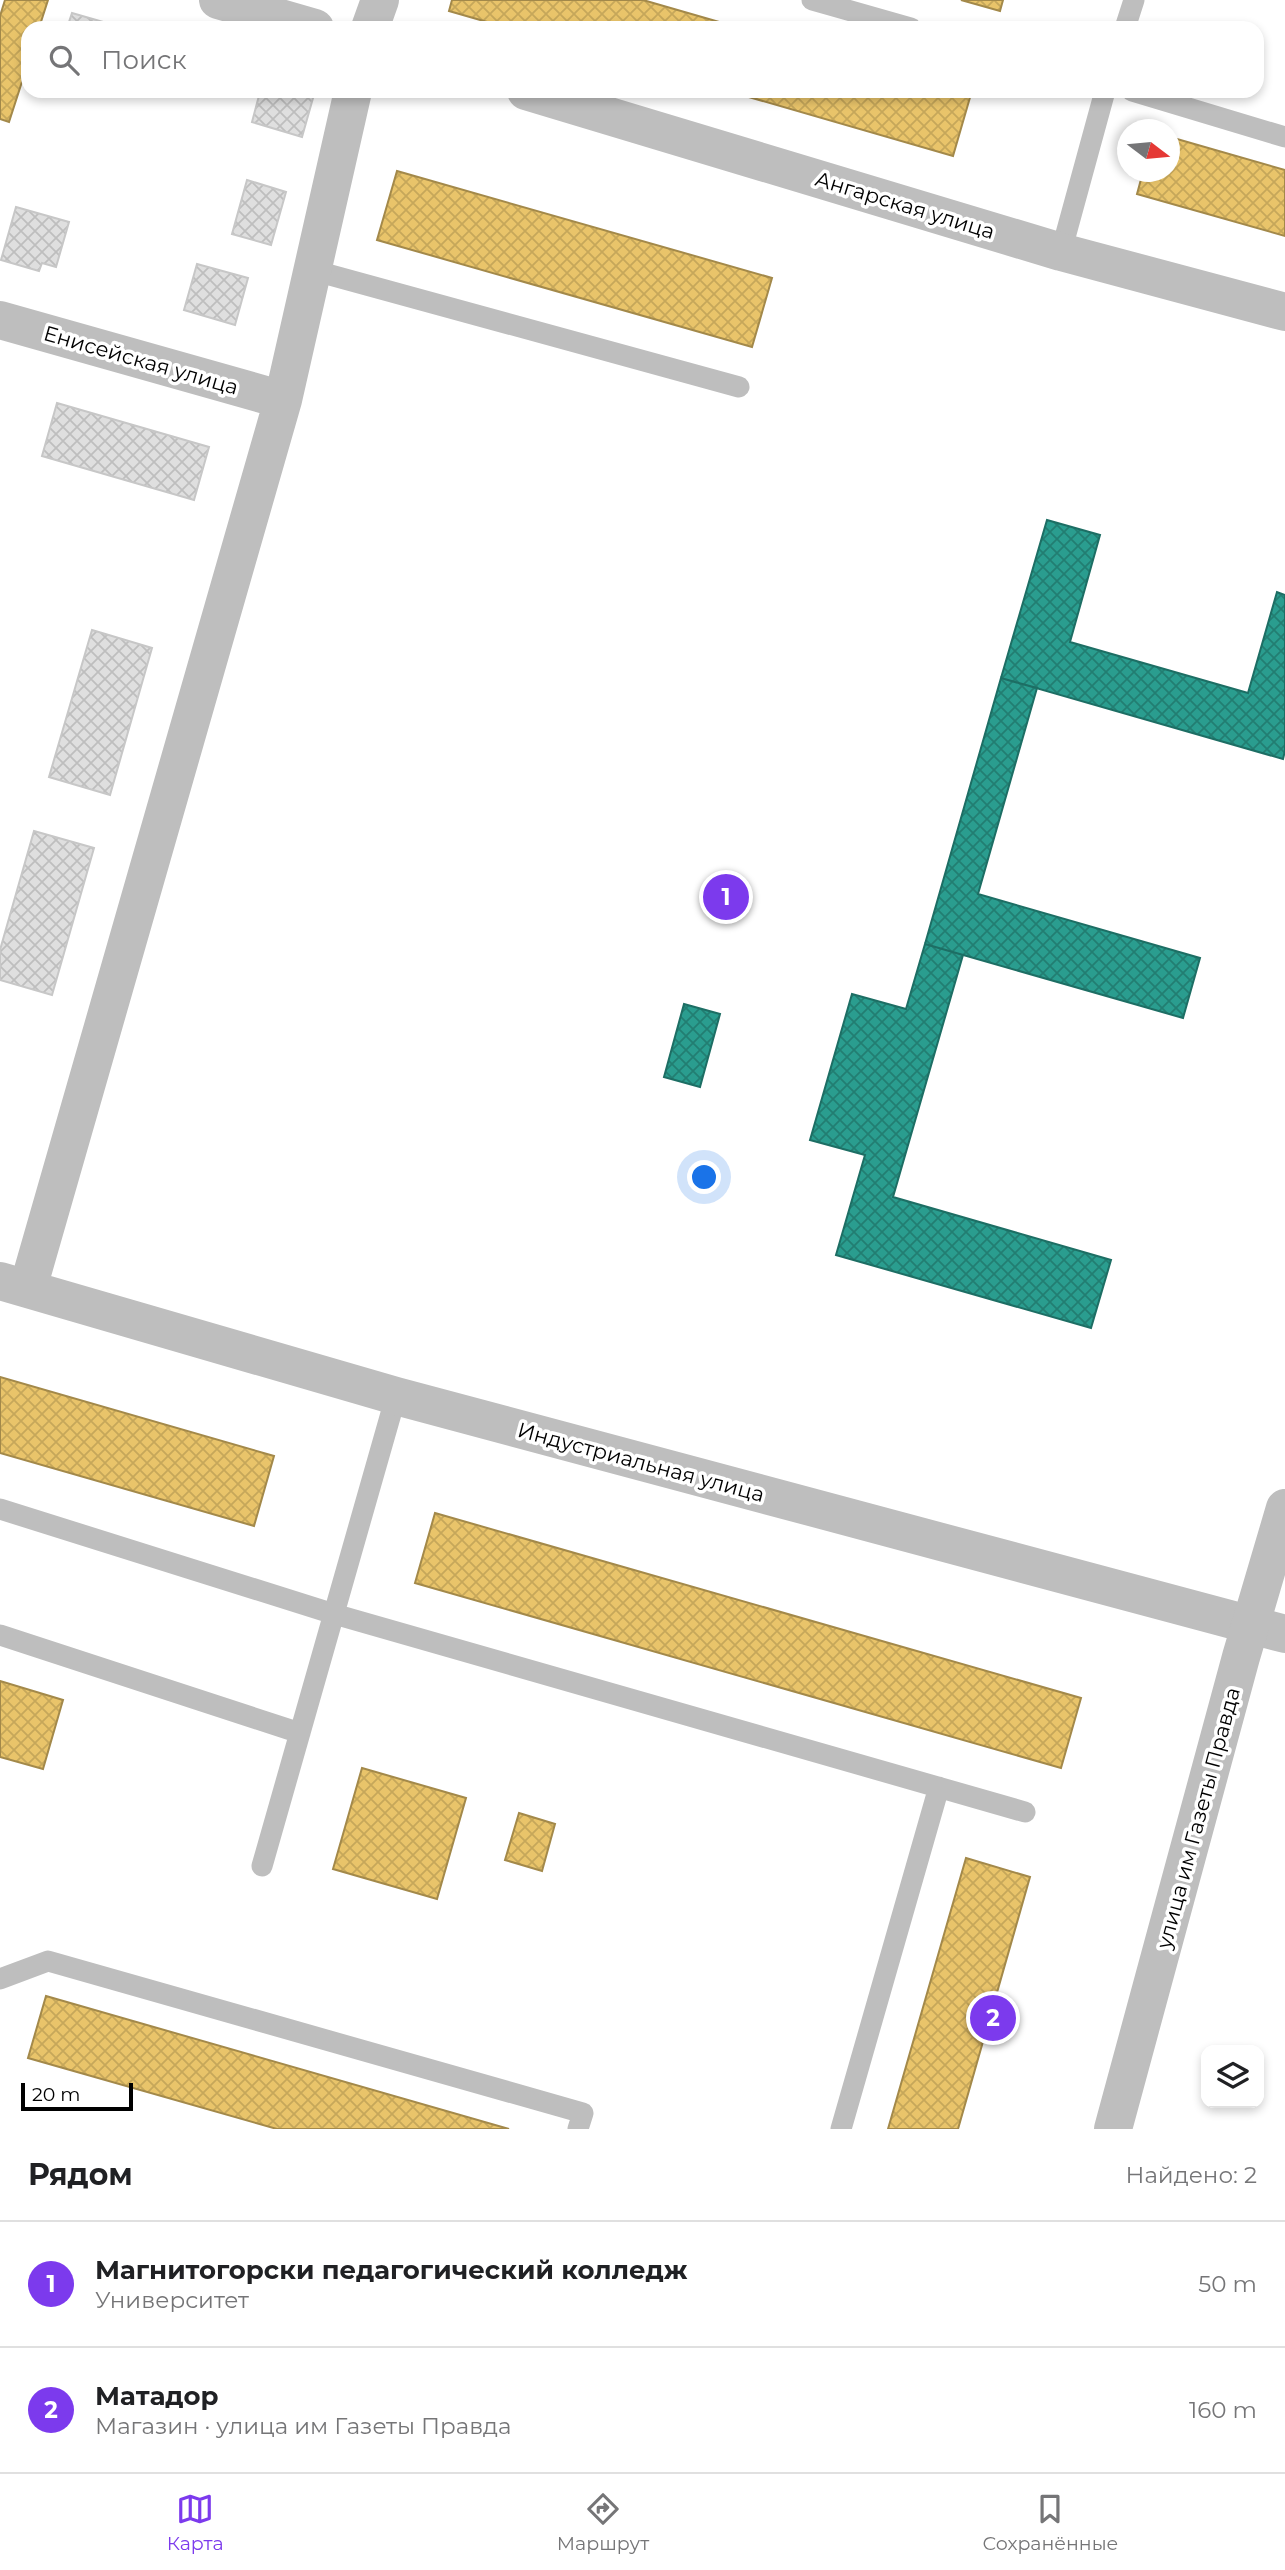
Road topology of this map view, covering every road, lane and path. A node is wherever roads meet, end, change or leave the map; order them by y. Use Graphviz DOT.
graph roads {
  1 [pos="218,0"];
  2 [pos="380,0"];
  3 [pos="812,0"];
  4 [pos="1134,0"];
  5 [pos="291,21"];
  6 [pos="372,21"];
  7 [pos="886,21"];
  8 [pos="1127,21"];
  9 [pos="351,98"];
  10 [pos="549,98"];
  11 [pos="1103,98"];
  12 [pos="1156,98"];
  13 [pos="1285,136"];
  14 [pos="1061,252"];
  15 [pos="312,270"];
  16 [pos="1285,312"];
  17 [pos="0,320"];
  18 [pos="739,387"];
  19 [pos="283,400"];
  20 [pos="14,1284"];
  21 [pos="396,1396"];
  22 [pos="1285,1508"];
  23 [pos="0,1509"];
  24 [pos="334,1614"];
  25 [pos="1268,1629"];
  26 [pos="0,1634"];
  27 [pos="300,1733"];
  28 [pos="939,1787"];
  29 [pos="1025,1812"];
  30 [pos="261,1866"];
  31 [pos="0,1979"];
  32 [pos="578,2129"];
  33 [pos="841,2129"];
  34 [pos="1113,2129"];
  1 -- 5 [label="street"];
  2 -- 6 [label="street"];
  3 -- 7 [label="lane"];
  4 -- 8 [label="lane"];
  9 -- 15 [label="street"];
  10 -- 14 [label="street, Ангарская улица"];
  11 -- 14 [label="lane"];
  12 -- 13 [label="lane"];
  14 -- 16 [label="street, Ангарская улица"];
  15 -- 18 [label="lane"];
  15 -- 19 [label="street"];
  17 -- 19 [label="street, Енисейская улица"];
  19 -- 20 [label="street"];
  20 -- 21 [label="street, Индустриальная улица"];
  21 -- 24 [label="lane"];
  21 -- 25 [label="street, Индустриальная улица"];
  22 -- 25 [label="street, улица им Газеты Правда"];
  23 -- 24 [label="lane"];
  24 -- 27 [label="lane"];
  24 -- 28 [label="lane"];
  25 -- 34 [label="street, улица им Газеты Правда"];
  26 -- 27 [label="lane"];
  27 -- 30 [label="lane"];
  28 -- 29 [label="lane"];
  28 -- 33 [label="lane"];
  31 -- 32 [label="lane"];
}
